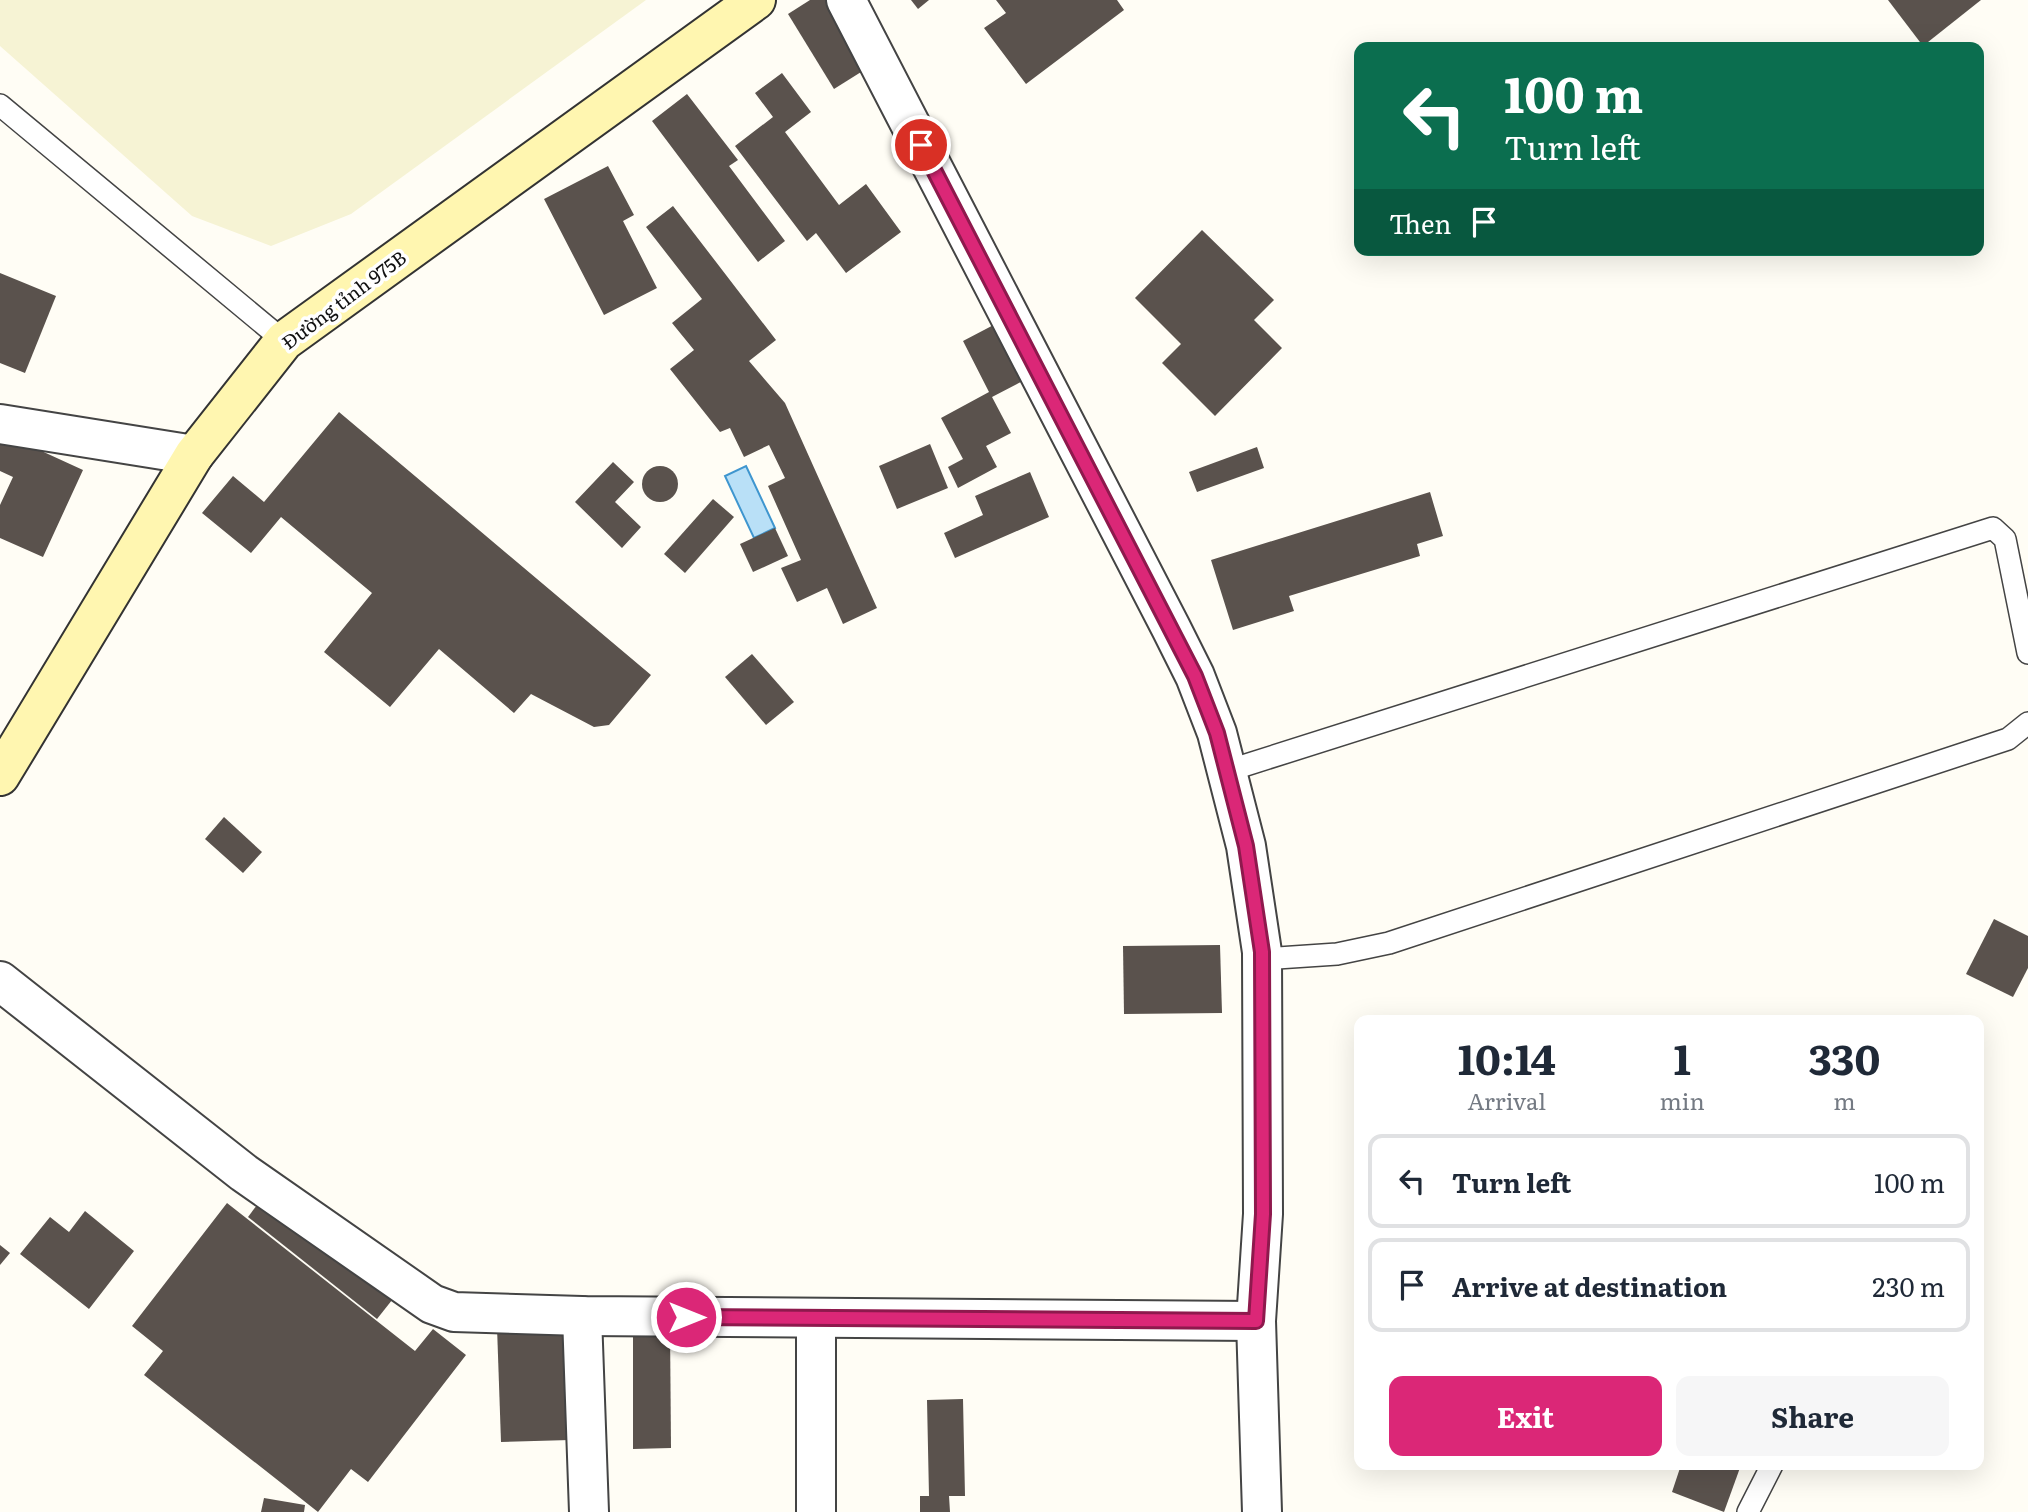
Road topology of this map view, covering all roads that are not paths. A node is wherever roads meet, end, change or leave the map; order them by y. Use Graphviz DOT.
graph roads {
  1 [pos="756,0"];
  2 [pos="846,0"];
  3 [pos="0,105"];
  4 [pos="284,341"];
  5 [pos="0,424"];
  6 [pos="194,455"];
  7 [pos="2028,653"];
  8 [pos="2028,723"];
  9 [pos="1227,771"];
  10 [pos="0,776"];
  11 [pos="1262,959"];
  12 [pos="0,981"];
  13 [pos="582,1317"];
  14 [pos="816,1318"];
  15 [pos="1256,1321"];
  16 [pos="1769,1470"];
  17 [pos="589,1512"];
  18 [pos="816,1512"];
  19 [pos="1262,1512"];
  20 [pos="1748,1512"];
  1 -- 4 [label="main road, Đường tỉnh 975B"];
  2 -- 9 [label="street"];
  3 -- 4 [label="lane"];
  4 -- 6 [label="main road, Đường tỉnh 975B"];
  5 -- 6 [label="street"];
  6 -- 10 [label="main road, Đường tỉnh 975B"];
  7 -- 9 [label="lane"];
  8 -- 11 [label="lane"];
  9 -- 11 [label="street"];
  11 -- 15 [label="street"];
  12 -- 13 [label="street"];
  13 -- 14 [label="street"];
  13 -- 17 [label="street"];
  14 -- 15 [label="street"];
  14 -- 18 [label="street"];
  15 -- 19 [label="street"];
  16 -- 20 [label="lane"];
}
